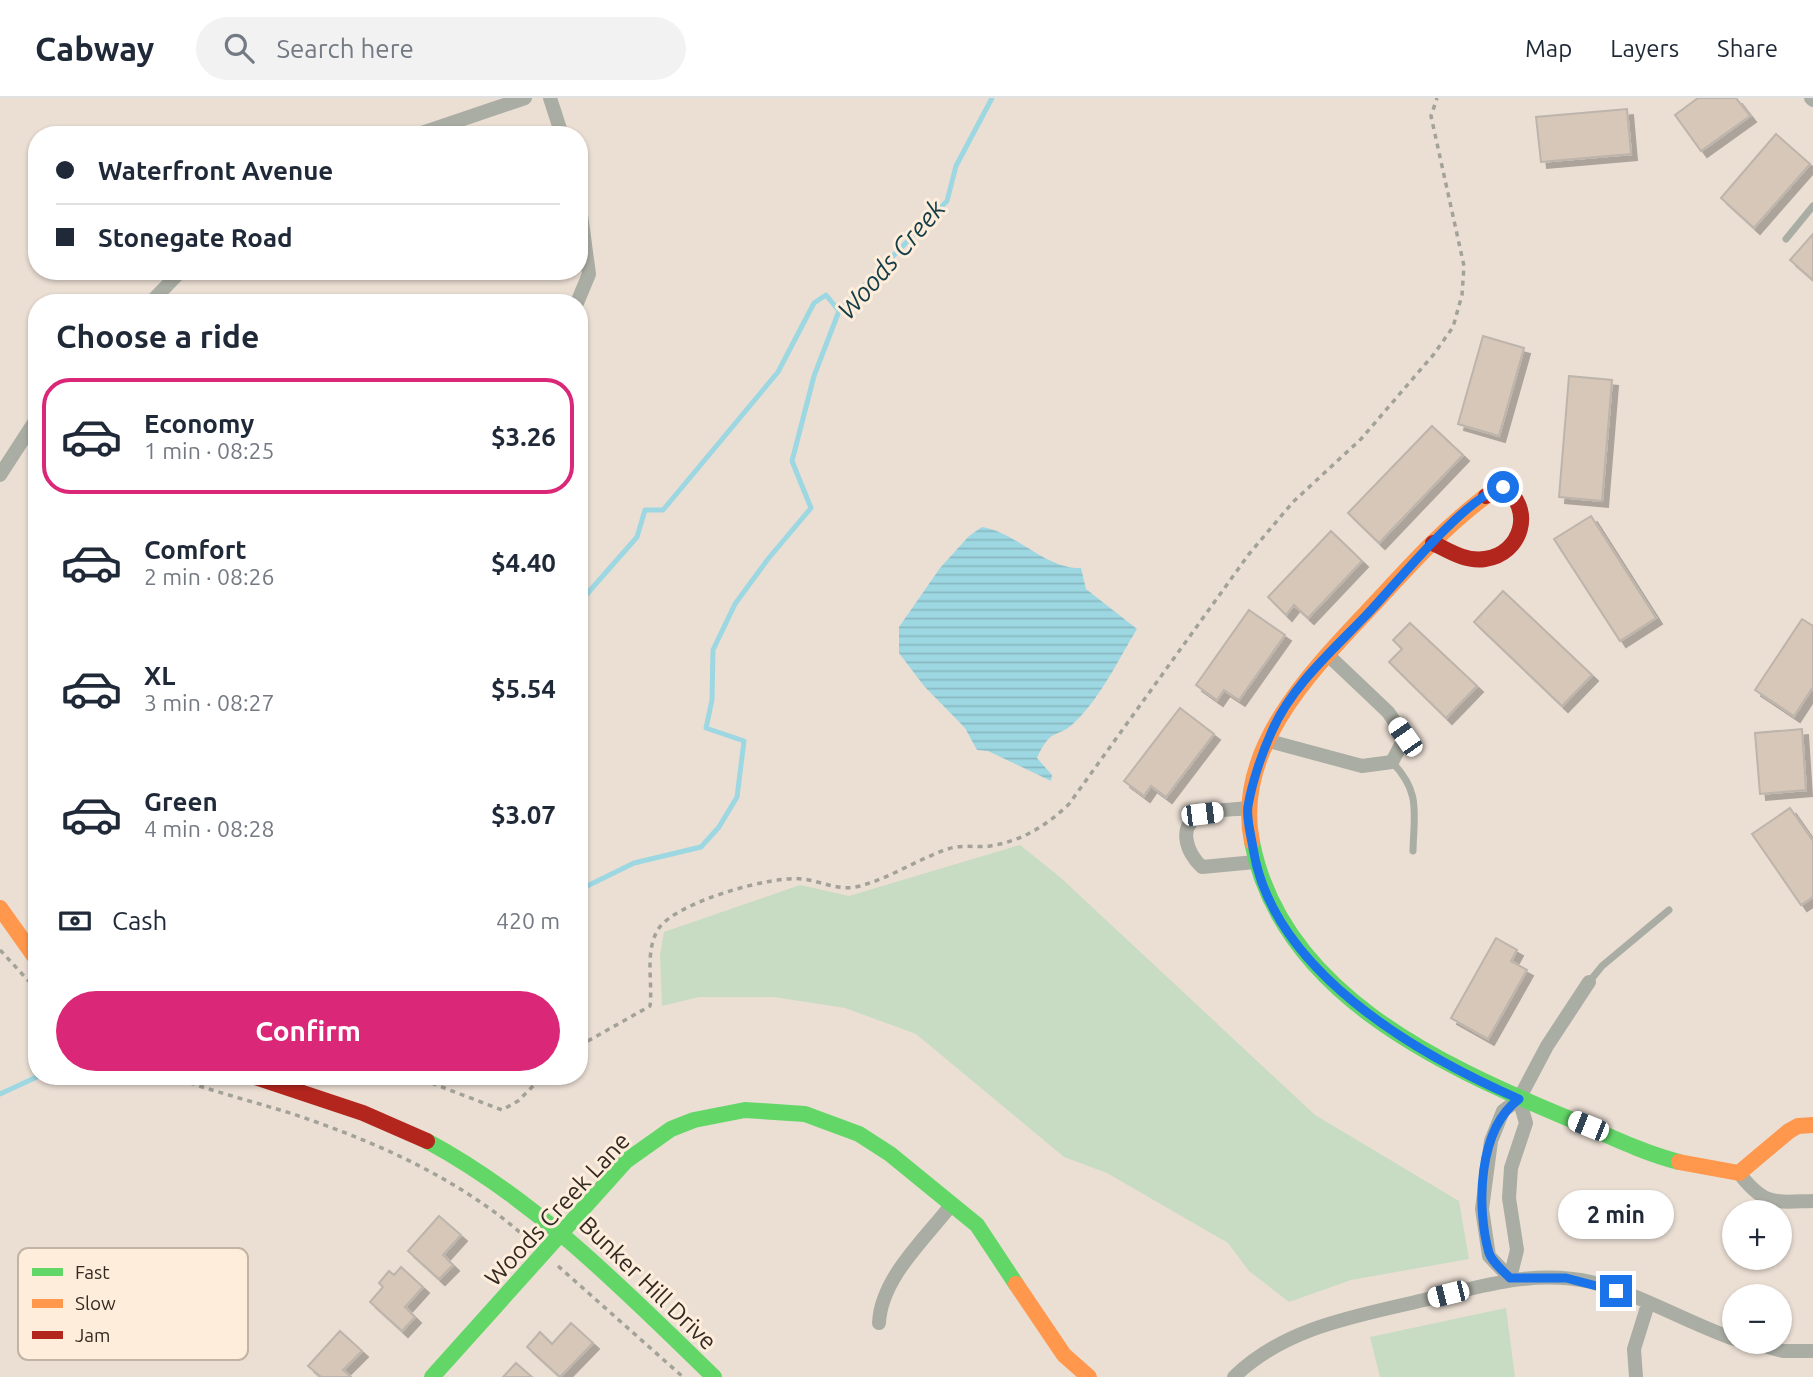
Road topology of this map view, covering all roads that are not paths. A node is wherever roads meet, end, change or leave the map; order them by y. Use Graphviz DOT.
graph roads {
  1 [pos="525,98"];
  2 [pos="550,98"];
  3 [pos="443,126"];
  4 [pos="559,126"];
  5 [pos="1813,206"];
  6 [pos="1786,239"];
  7 [pos="172,280"];
  8 [pos="159,294"];
  9 [pos="28,432"];
  10 [pos="0,475"];
  11 [pos="1433,543"];
  12 [pos="1329,656"];
  13 [pos="1269,741"];
  14 [pos="1392,762"];
  15 [pos="1247,808"];
  16 [pos="1413,851"];
  17 [pos="1255,862"];
  18 [pos="0,908"];
  19 [pos="1669,910"];
  20 [pos="28,947"];
  21 [pos="1589,982"];
  22 [pos="279,1085"];
  23 [pos="1519,1099"];
  24 [pos="1813,1125"];
  25 [pos="1739,1173"];
  26 [pos="1813,1201"];
  27 [pos="952,1204"];
  28 [pos="562,1232"];
  29 [pos="1510,1278"];
  30 [pos="1648,1304"];
  31 [pos="879,1323"];
  32 [pos="1722,1334"];
  33 [pos="1792,1351"];
  34 [pos="1813,1351"];
  35 [pos="432,1377"];
  36 [pos="714,1377"];
  37 [pos="1089,1377"];
  38 [pos="1234,1377"];
  39 [pos="1636,1377"];
  1 -- 3 [label="street"];
  2 -- 4 [label="street"];
  5 -- 6 [label="lane"];
  7 -- 8 [label="street"];
  9 -- 10 [label="street"];
  11 -- 11 [label="street"];
  11 -- 12 [label="street"];
  12 -- 13 [label="street"];
  12 -- 14 [label="street"];
  13 -- 14 [label="street"];
  13 -- 15 [label="street"];
  14 -- 16 [label="lane"];
  15 -- 17 [label="street"];
  15 -- 17 [label="street"];
  17 -- 23 [label="street"];
  18 -- 20 [label="street"];
  19 -- 21 [label="lane"];
  21 -- 23 [label="street"];
  22 -- 28 [label="street, Bunker Hill Drive"];
  23 -- 25 [label="street"];
  23 -- 29 [label="street"];
  23 -- 29 [label="street"];
  24 -- 25 [label="street"];
  25 -- 26 [label="street"];
  27 -- 28 [label="street, Woods Creek Lane"];
  27 -- 31 [label="street"];
  27 -- 37 [label="street, Woods Creek Lane"];
  28 -- 35 [label="street, Woods Creek Lane"];
  28 -- 36 [label="street, Bunker Hill Drive"];
  29 -- 30 [label="street"];
  29 -- 38 [label="street"];
  30 -- 32 [label="street"];
  30 -- 39 [label="street"];
  33 -- 34 [label="street"];
}
